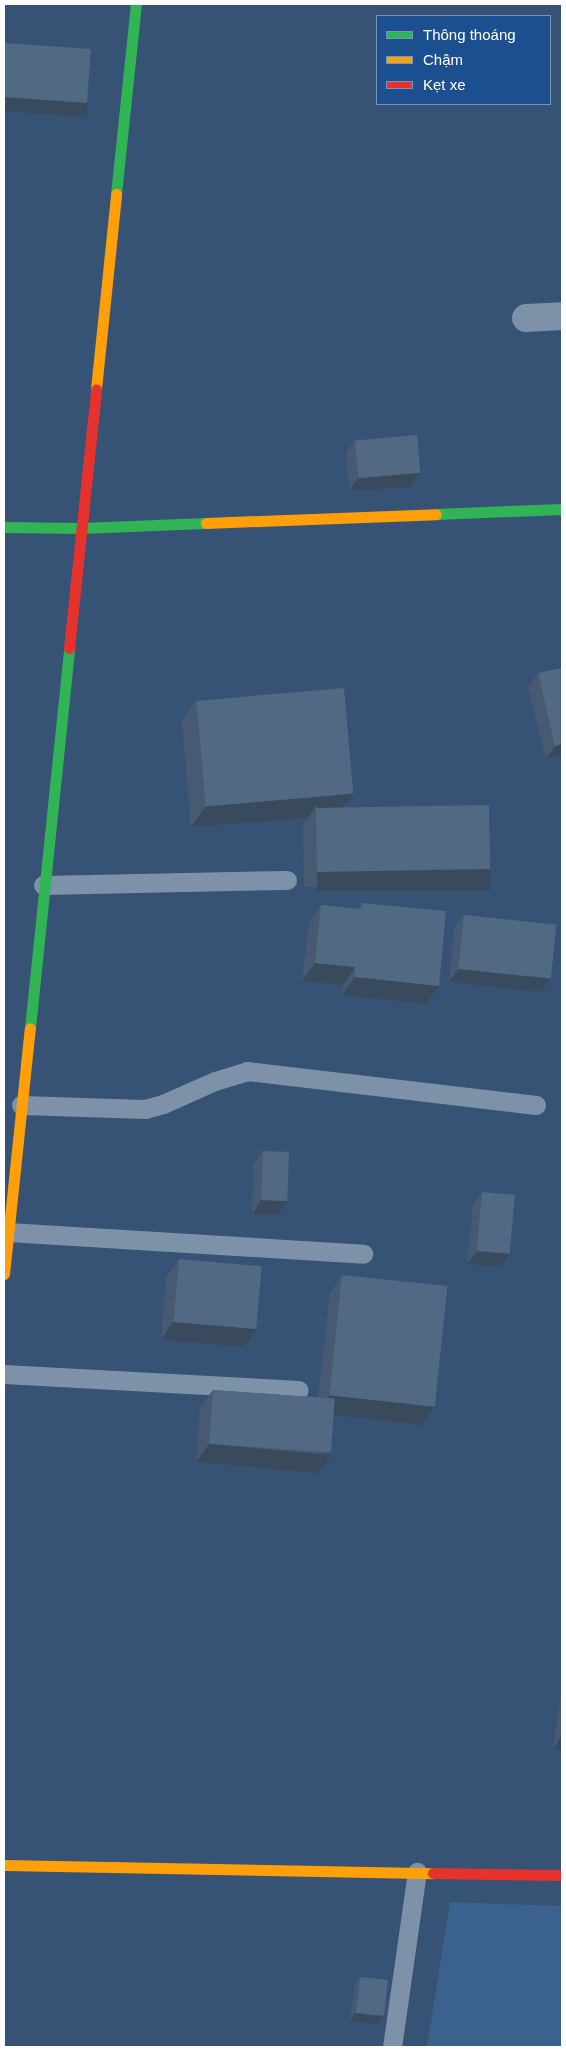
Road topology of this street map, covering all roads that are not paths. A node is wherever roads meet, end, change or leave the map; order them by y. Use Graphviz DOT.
graph roads {
  1 [pos="136,4"];
  2 [pos="562,316"];
  3 [pos="526,318"];
  4 [pos="562,509"];
  5 [pos="4,527"];
  6 [pos="80,528"];
  7 [pos="287,880"];
  8 [pos="43,886"];
  9 [pos="21,1105"];
  10 [pos="536,1105"];
  11 [pos="8,1232"];
  12 [pos="363,1254"];
  13 [pos="4,1274"];
  14 [pos="4,1374"];
  15 [pos="299,1390"];
  16 [pos="4,1865"];
  17 [pos="417,1872"];
  18 [pos="562,1875"];
  19 [pos="392,2047"];
  1 -- 6 [label="street"];
  2 -- 3 [label="street"];
  4 -- 6 [label="street"];
  5 -- 6 [label="street"];
  6 -- 8 [label="street"];
  7 -- 8 [label="lane"];
  8 -- 9 [label="street"];
  9 -- 10 [label="lane"];
  9 -- 11 [label="street"];
  11 -- 12 [label="lane"];
  11 -- 13 [label="street"];
  14 -- 15 [label="lane"];
  16 -- 17 [label="street"];
  17 -- 18 [label="street"];
  17 -- 19 [label="lane"];
}
